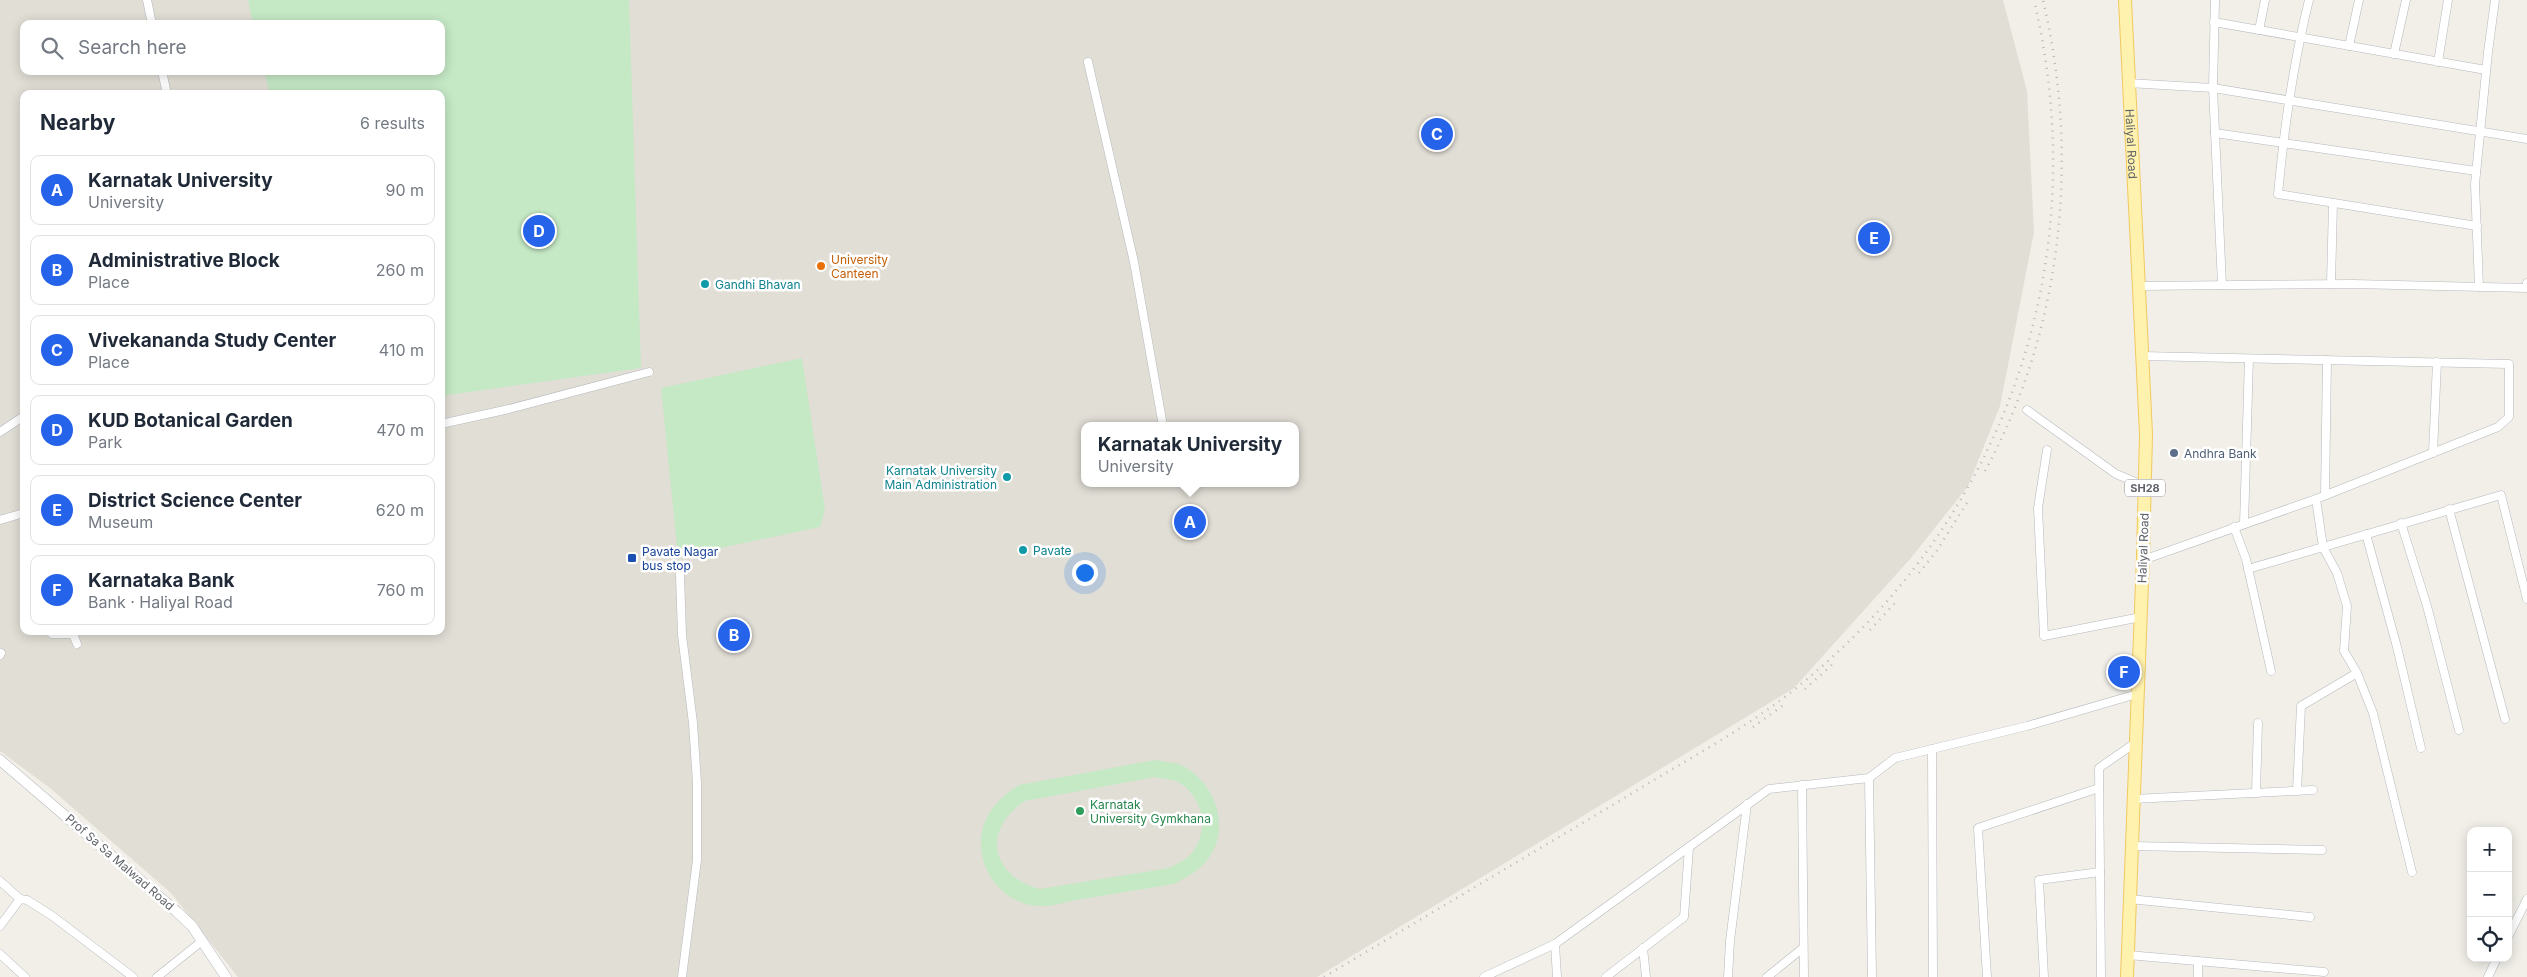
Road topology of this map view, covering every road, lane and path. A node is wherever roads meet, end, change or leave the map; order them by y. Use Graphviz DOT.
graph roads {
  1 [pos="147,0"];
  2 [pos="2125,0"];
  3 [pos="2214,0"];
  4 [pos="2265,0"];
  5 [pos="2309,0"];
  6 [pos="2359,0"];
  7 [pos="2406,0"];
  8 [pos="2448,0"];
  9 [pos="2495,0"];
  10 [pos="151,20"];
  11 [pos="2214,22"];
  12 [pos="2259,30"];
  13 [pos="2300,37"];
  14 [pos="2349,46"];
  15 [pos="2394,54"];
  16 [pos="1088,62"];
  17 [pos="2438,62"];
  18 [pos="2486,70"];
  19 [pos="163,75"];
  20 [pos="2128,83"];
  21 [pos="2213,88"];
  22 [pos="166,90"];
  23 [pos="2290,101"];
  24 [pos="2479,131"];
  25 [pos="2215,133"];
  26 [pos="2527,139"];
  27 [pos="2282,145"];
  28 [pos="2476,171"];
  29 [pos="2333,203"];
  30 [pos="2477,226"];
  31 [pos="2527,283"];
  32 [pos="2331,284"];
  33 [pos="2222,285"];
  34 [pos="2138,286"];
  35 [pos="2479,287"];
  36 [pos="2142,356"];
  37 [pos="2249,359"];
  38 [pos="2327,360"];
  39 [pos="2436,362"];
  40 [pos="649,372"];
  41 [pos="2027,410"];
  42 [pos="20,419"];
  43 [pos="1162,422"];
  44 [pos="445,423"];
  45 [pos="0,432"];
  46 [pos="2047,450"];
  47 [pos="2433,453"];
  48 [pos="2145,486"];
  49 [pos="2325,494"];
  50 [pos="2316,499"];
  51 [pos="2449,509"];
  52 [pos="20,514"];
  53 [pos="0,520"];
  54 [pos="2401,523"];
  55 [pos="2244,524"];
  56 [pos="2234,527"];
  57 [pos="2366,534"];
  58 [pos="2323,546"];
  59 [pos="2143,560"];
  60 [pos="2248,569"];
  61 [pos="680,575"];
  62 [pos="2527,599"];
  63 [pos="2141,617"];
  64 [pos="73,635"];
  65 [pos="77,644"];
  66 [pos="2272,672"];
  67 [pos="2357,673"];
  68 [pos="2137,694"];
  69 [pos="2505,719"];
  70 [pos="2258,723"];
  71 [pos="2459,730"];
  72 [pos="2135,743"];
  73 [pos="2422,748"];
  74 [pos="1932,749"];
  75 [pos="0,760"];
  76 [pos="1869,778"];
  77 [pos="1802,785"];
  78 [pos="2099,788"];
  79 [pos="2297,790"];
  80 [pos="2313,790"];
  81 [pos="2256,793"];
  82 [pos="2133,799"];
  83 [pos="1747,804"];
  84 [pos="2131,846"];
  85 [pos="1688,847"];
  86 [pos="2322,850"];
  87 [pos="2100,872"];
  88 [pos="2412,872"];
  89 [pos="0,881"];
  90 [pos="20,899"];
  91 [pos="2130,899"];
  92 [pos="2527,899"];
  93 [pos="2310,917"];
  94 [pos="0,926"];
  95 [pos="2512,929"];
  96 [pos="202,941"];
  97 [pos="1555,944"];
  98 [pos="1643,948"];
  99 [pos="1803,948"];
  100 [pos="0,954"];
  101 [pos="2128,955"];
  102 [pos="2198,961"];
  103 [pos="2495,962"];
  104 [pos="2283,968"];
  105 [pos="2324,972"];
  106 [pos="25,977"];
  107 [pos="133,977"];
  108 [pos="157,977"];
  109 [pos="226,977"];
  110 [pos="682,977"];
  111 [pos="1484,977"];
  112 [pos="1557,977"];
  113 [pos="1606,977"];
  114 [pos="1646,977"];
  115 [pos="1728,977"];
  116 [pos="1767,977"];
  117 [pos="1804,977"];
  118 [pos="1872,977"];
  119 [pos="1933,977"];
  120 [pos="1987,977"];
  121 [pos="2044,977"];
  122 [pos="2101,977"];
  123 [pos="2127,977"];
  124 [pos="2198,977"];
  125 [pos="2283,977"];
  126 [pos="2488,977"];
  1 -- 10 [label="street"];
  2 -- 20 [label="main road, Haliyal Road / SH28"];
  3 -- 11 [label="street"];
  4 -- 12 [label="street"];
  5 -- 13 [label="street"];
  6 -- 14 [label="street"];
  7 -- 15 [label="street"];
  8 -- 17 [label="street"];
  9 -- 18 [label="street"];
  11 -- 12 [label="street"];
  11 -- 21 [label="street"];
  12 -- 13 [label="street"];
  13 -- 14 [label="street"];
  13 -- 23 [label="street"];
  14 -- 15 [label="street"];
  15 -- 17 [label="street"];
  16 -- 43 [label="street"];
  17 -- 18 [label="street"];
  18 -- 24 [label="street"];
  19 -- 22 [label="street"];
  20 -- 21 [label="street"];
  20 -- 34 [label="main road, Haliyal Road / SH28"];
  21 -- 23 [label="street"];
  21 -- 25 [label="street"];
  23 -- 24 [label="street"];
  23 -- 27 [label="street"];
  24 -- 26 [label="street"];
  24 -- 28 [label="street"];
  25 -- 27 [label="street"];
  25 -- 33 [label="street"];
  27 -- 28 [label="street"];
  27 -- 29 [label="street"];
  28 -- 30 [label="street"];
  29 -- 30 [label="street"];
  29 -- 32 [label="street"];
  30 -- 35 [label="street"];
  31 -- 35 [label="street"];
  32 -- 33 [label="street"];
  32 -- 35 [label="street"];
  33 -- 34 [label="street"];
  34 -- 36 [label="main road, Haliyal Road / SH28"];
  36 -- 37 [label="street"];
  36 -- 48 [label="main road, Haliyal Road / SH28"];
  37 -- 38 [label="street"];
  37 -- 55 [label="street"];
  38 -- 39 [label="street"];
  38 -- 49 [label="street"];
  39 -- 47 [label="street"];
  39 -- 47 [label="street"];
  40 -- 44 [label="street"];
  41 -- 48 [label="street"];
  42 -- 45 [label="street"];
  46 -- 63 [label="street"];
  47 -- 49 [label="street"];
  48 -- 59 [label="main road, Haliyal Road / SH28"];
  49 -- 50 [label="street"];
  50 -- 55 [label="street"];
  50 -- 58 [label="street"];
  51 -- 54 [label="street"];
  51 -- 62 [label="street"];
  51 -- 69 [label="street"];
  52 -- 53 [label="street"];
  54 -- 57 [label="street"];
  54 -- 71 [label="street"];
  55 -- 56 [label="street"];
  56 -- 59 [label="street"];
  56 -- 60 [label="street"];
  57 -- 58 [label="street"];
  57 -- 73 [label="street"];
  58 -- 60 [label="street"];
  58 -- 67 [label="street"];
  59 -- 63 [label="main road, Haliyal Road / SH28"];
  60 -- 66 [label="street"];
  61 -- 110 [label="street"];
  63 -- 68 [label="main road, Haliyal Road / SH28"];
  64 -- 65 [label="street"];
  67 -- 79 [label="street"];
  67 -- 88 [label="street"];
  68 -- 72 [label="main road, Haliyal Road / SH28"];
  68 -- 74 [label="street"];
  70 -- 81 [label="street"];
  72 -- 78 [label="street"];
  72 -- 82 [label="main road, Haliyal Road / SH28"];
  74 -- 76 [label="street"];
  74 -- 119 [label="street"];
  75 -- 96 [label="street, Prof Sa Sa Malwad Road"];
  76 -- 77 [label="street"];
  76 -- 118 [label="street"];
  77 -- 83 [label="street"];
  77 -- 99 [label="street"];
  78 -- 87 [label="street"];
  78 -- 120 [label="street"];
  79 -- 80 [label="street"];
  79 -- 81 [label="street"];
  81 -- 82 [label="street"];
  82 -- 84 [label="main road, Haliyal Road / SH28"];
  83 -- 85 [label="street"];
  83 -- 115 [label="street"];
  84 -- 86 [label="street"];
  84 -- 91 [label="main road, Haliyal Road / SH28"];
  85 -- 97 [label="street"];
  85 -- 98 [label="street"];
  87 -- 121 [label="street"];
  87 -- 122 [label="street"];
  89 -- 90 [label="street"];
  90 -- 94 [label="street"];
  90 -- 107 [label="street"];
  91 -- 93 [label="street"];
  91 -- 101 [label="main road, Haliyal Road / SH28"];
  92 -- 95 [label="street"];
  96 -- 108 [label="street"];
  96 -- 109 [label="street, Prof Sa Sa Malwad Road"];
  97 -- 111 [label="street"];
  97 -- 112 [label="street"];
  98 -- 113 [label="street"];
  98 -- 114 [label="street"];
  99 -- 116 [label="street"];
  99 -- 117 [label="street"];
  100 -- 106 [label="street"];
  101 -- 102 [label="street"];
  101 -- 123 [label="main road, Haliyal Road / SH28"];
  102 -- 104 [label="street"];
  102 -- 124 [label="street"];
  103 -- 126 [label="street"];
  104 -- 105 [label="street"];
  104 -- 125 [label="street"];
}
